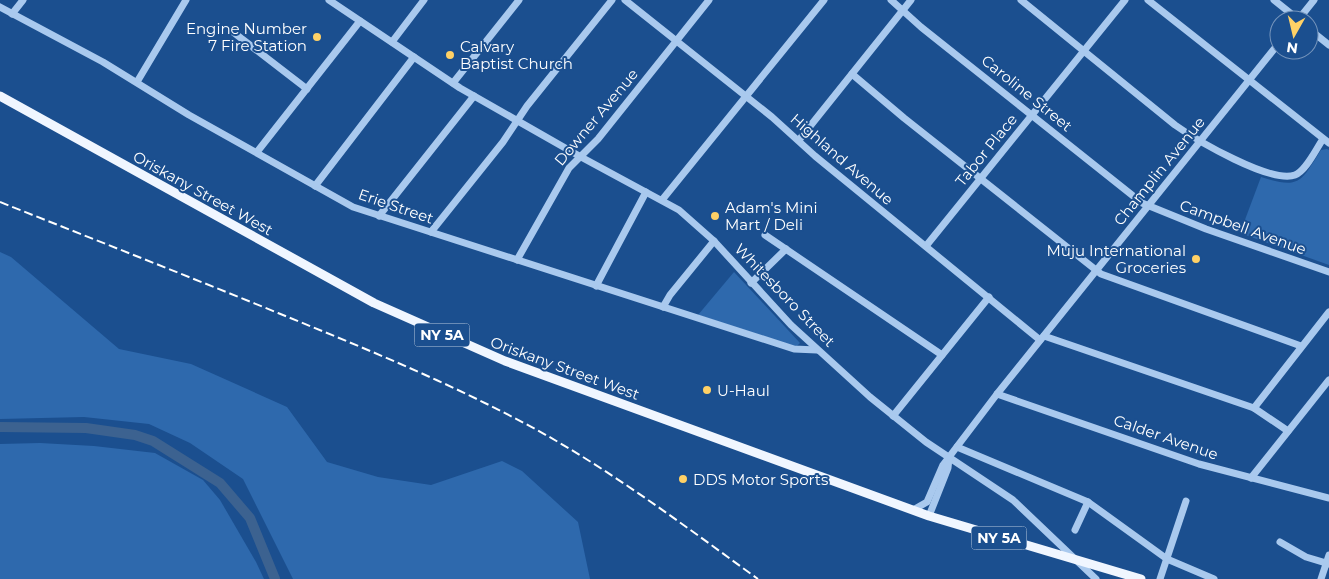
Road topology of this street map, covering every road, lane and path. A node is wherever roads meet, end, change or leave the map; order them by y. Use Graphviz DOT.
graph roads {
  1 [pos="22,0"];
  2 [pos="186,0"];
  3 [pos="424,0"];
  4 [pos="519,0"];
  5 [pos="612,0"];
  6 [pos="625,0"];
  7 [pos="709,0"];
  8 [pos="824,0"];
  9 [pos="890,0"];
  10 [pos="911,0"];
  11 [pos="1021,0"];
  12 [pos="1124,0"];
  13 [pos="1148,0"];
  14 [pos="1274,0"];
  15 [pos="1314,0"];
  16 [pos="335,1"];
  17 [pos="0,7"];
  18 [pos="1286,10"];
  19 [pos="1306,10"];
  20 [pos="902,11"];
  21 [pos="12,14"];
  22 [pos="360,21"];
  23 [pos="233,32"];
  24 [pos="1319,36"];
  25 [pos="676,41"];
  26 [pos="392,42"];
  27 [pos="1329,45"];
  28 [pos="1084,50"];
  29 [pos="1269,55"];
  30 [pos="414,57"];
  31 [pos="852,74"];
  32 [pos="1248,81"];
  33 [pos="137,82"];
  34 [pos="453,83"];
  35 [pos="307,89"];
  36 [pos="0,96"];
  37 [pos="474,96"];
  38 [pos="746,96"];
  39 [pos="1032,115"];
  40 [pos="518,121"];
  41 [pos="799,140"];
  42 [pos="1326,141"];
  43 [pos="1200,142"];
  44 [pos="257,152"];
  45 [pos="581,157"];
  46 [pos="981,179"];
  47 [pos="315,186"];
  48 [pos="646,192"];
  49 [pos="662,200"];
  50 [pos="1148,206"];
  51 [pos="379,216"];
  52 [pos="430,232"];
  53 [pos="765,236"];
  54 [pos="714,241"];
  55 [pos="926,246"];
  56 [pos="786,249"];
  57 [pos="516,260"];
  58 [pos="1096,271"];
  59 [pos="1329,272"];
  60 [pos="751,283"];
  61 [pos="596,286"];
  62 [pos="988,297"];
  63 [pos="663,307"];
  64 [pos="1329,312"];
  65 [pos="1042,338"];
  66 [pos="1301,346"];
  67 [pos="817,350"];
  68 [pos="942,355"];
  69 [pos="1329,380"];
  70 [pos="997,394"];
  71 [pos="1254,408"];
  72 [pos="894,416"];
  73 [pos="1288,431"];
  74 [pos="957,447"];
  75 [pos="949,458"];
  76 [pos="1252,478"];
  77 [pos="1329,498"];
  78 [pos="1186,501"];
  79 [pos="1088,502"];
  80 [pos="913,510"];
  81 [pos="929,516"];
  82 [pos="1075,530"];
  83 [pos="1280,542"];
  84 [pos="1329,555"];
  85 [pos="1070,556"];
  86 [pos="1167,558"];
  87 [pos="1328,564"];
  88 [pos="1096,579"];
  89 [pos="1141,579"];
  90 [pos="1160,579"];
  91 [pos="1214,579"];
  92 [pos="1321,579"];
  1 -- 21 [label="street"];
  2 -- 33 [label="street"];
  3 -- 26 [label="street"];
  4 -- 34 [label="street"];
  5 -- 40 [label="street"];
  6 -- 25 [label="street, Highland Avenue"];
  7 -- 25 [label="street, Downer Avenue"];
  8 -- 38 [label="street"];
  9 -- 20 [label="street, Caroline Street"];
  10 -- 20 [label="street"];
  11 -- 28 [label="street"];
  12 -- 28 [label="street, Tabor Place"];
  13 -- 32 [label="street"];
  14 -- 18 [label="street"];
  15 -- 19 [label="street"];
  16 -- 22 [label="street, Whitesboro Street"];
  17 -- 21 [label="street, Erie Street"];
  20 -- 31 [label="street"];
  20 -- 39 [label="street, Caroline Street"];
  21 -- 33 [label="street, Erie Street"];
  22 -- 26 [label="street, Whitesboro Street"];
  22 -- 35 [label="street"];
  23 -- 35 [label="street"];
  24 -- 27 [label="street"];
  25 -- 38 [label="street, Highland Avenue"];
  25 -- 45 [label="street, Downer Avenue"];
  26 -- 30 [label="street, Whitesboro Street"];
  28 -- 39 [label="street, Tabor Place"];
  28 -- 43 [label="street"];
  29 -- 32 [label="street, Champlin Avenue"];
  30 -- 34 [label="street, Whitesboro Street"];
  30 -- 47 [label="street"];
  31 -- 41 [label="street"];
  31 -- 46 [label="street"];
  32 -- 42 [label="street"];
  32 -- 43 [label="street, Champlin Avenue"];
  33 -- 44 [label="street, Erie Street"];
  34 -- 37 [label="street, Whitesboro Street"];
  35 -- 44 [label="street"];
  36 -- 80 [label="main road, Oriskany Street West / NY 5A"];
  37 -- 40 [label="street, Whitesboro Street"];
  37 -- 51 [label="street"];
  38 -- 41 [label="street, Highland Avenue"];
  38 -- 49 [label="street"];
  39 -- 46 [label="street, Tabor Place"];
  39 -- 50 [label="street, Caroline Street"];
  40 -- 45 [label="street, Whitesboro Street"];
  40 -- 52 [label="street"];
  41 -- 55 [label="street, Highland Avenue"];
  42 -- 43 [label="street"];
  43 -- 50 [label="street, Champlin Avenue"];
  44 -- 47 [label="street, Erie Street"];
  45 -- 48 [label="street, Whitesboro Street"];
  45 -- 57 [label="street, Downer Avenue"];
  46 -- 55 [label="street, Tabor Place"];
  46 -- 58 [label="street"];
  47 -- 51 [label="street, Erie Street"];
  48 -- 49 [label="street, Whitesboro Street"];
  48 -- 61 [label="street"];
  49 -- 54 [label="street, Whitesboro Street"];
  50 -- 58 [label="street, Champlin Avenue"];
  50 -- 59 [label="street, Campbell Avenue"];
  51 -- 52 [label="street, Erie Street"];
  52 -- 57 [label="street, Erie Street"];
  53 -- 56 [label="street"];
  54 -- 60 [label="street, Whitesboro Street"];
  54 -- 63 [label="street"];
  55 -- 62 [label="street, Highland Avenue"];
  56 -- 60 [label="street"];
  56 -- 68 [label="street"];
  57 -- 61 [label="street, Erie Street"];
  58 -- 65 [label="street, Champlin Avenue"];
  58 -- 66 [label="street"];
  60 -- 67 [label="street, Whitesboro Street"];
  61 -- 63 [label="street, Erie Street"];
  62 -- 65 [label="street, Highland Avenue"];
  62 -- 68 [label="street"];
  63 -- 67 [label="street, Erie Street"];
  64 -- 66 [label="street"];
  65 -- 70 [label="street, Champlin Avenue"];
  65 -- 71 [label="street"];
  66 -- 71 [label="street"];
  67 -- 72 [label="street, Whitesboro Street"];
  68 -- 72 [label="street"];
  69 -- 73 [label="street"];
  70 -- 74 [label="street, Champlin Avenue"];
  70 -- 76 [label="street, Calder Avenue"];
  71 -- 73 [label="street"];
  72 -- 75 [label="street, Whitesboro Street"];
  73 -- 76 [label="street"];
  74 -- 75 [label="street, Champlin Avenue"];
  74 -- 79 [label="street"];
  75 -- 80 [label="street, Champlin Avenue"];
  75 -- 81 [label="street, Champlin Avenue"];
  75 -- 85 [label="street, Whitesboro Street"];
  76 -- 77 [label="street, Calder Avenue"];
  78 -- 86 [label="street"];
  79 -- 82 [label="street"];
  79 -- 86 [label="street"];
  80 -- 81 [label="main road, Oriskany Street West / NY 5A"];
  81 -- 85 [label="main road, Oriskany Street West / NY 5A"];
  83 -- 87 [label="street"];
  84 -- 87 [label="street"];
  85 -- 88 [label="street, Whitesboro Street"];
  85 -- 89 [label="main road, NY 5A"];
  86 -- 90 [label="street"];
  86 -- 91 [label="street"];
  87 -- 92 [label="street"];
}
